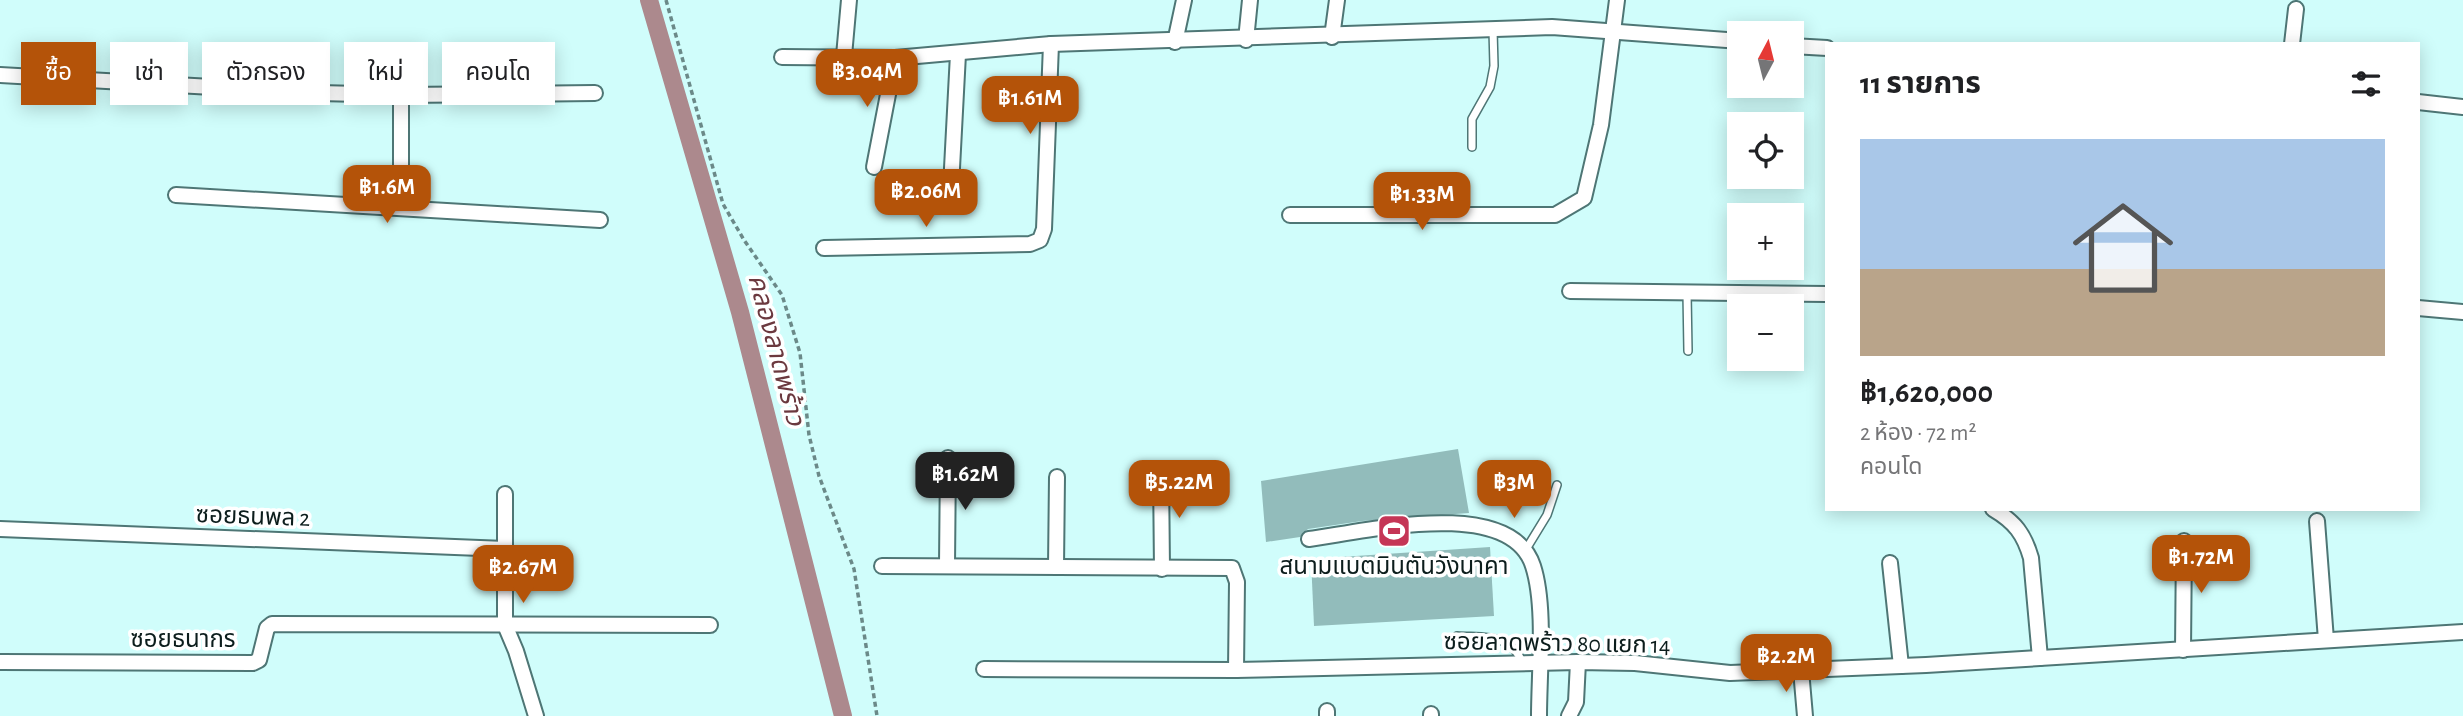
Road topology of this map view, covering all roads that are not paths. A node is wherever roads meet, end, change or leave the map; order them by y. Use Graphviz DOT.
graph roads {
  1 [pos="849,0"];
  2 [pos="1184,0"];
  3 [pos="1250,0"];
  4 [pos="1337,0"];
  5 [pos="1617,0"];
  6 [pos="2296,9"];
  7 [pos="1493,30"];
  8 [pos="1613,30"];
  9 [pos="1332,37"];
  10 [pos="1246,40"];
  11 [pos="1727,40"];
  12 [pos="1175,42"];
  13 [pos="2292,42"];
  14 [pos="1051,44"];
  15 [pos="1804,47"];
  16 [pos="1825,48"];
  17 [pos="958,54"];
  18 [pos="844,56"];
  19 [pos="782,57"];
  20 [pos="894,58"];
  21 [pos="0,75"];
  22 [pos="344,92"];
  23 [pos="595,93"];
  24 [pos="428,95"];
  25 [pos="2420,102"];
  26 [pos="401,105"];
  27 [pos="2463,107"];
  28 [pos="1472,147"];
  29 [pos="874,167"];
  30 [pos="951,187"];
  31 [pos="176,195"];
  32 [pos="401,208"];
  33 [pos="1290,215"];
  34 [pos="600,220"];
  35 [pos="824,248"];
  36 [pos="1570,291"];
  37 [pos="1687,292"];
  38 [pos="1825,294"];
  39 [pos="2420,307"];
  40 [pos="2463,312"];
  41 [pos="1688,351"];
  42 [pos="948,458"];
  43 [pos="1161,472"];
  44 [pos="1057,477"];
  45 [pos="1557,485"];
  46 [pos="505,494"];
  47 [pos="1997,511"];
  48 [pos="2317,521"];
  49 [pos="0,529"];
  50 [pos="1309,539"];
  51 [pos="2184,541"];
  52 [pos="505,549"];
  53 [pos="1525,551"];
  54 [pos="1890,564"];
  55 [pos="882,566"];
  56 [pos="947,566"];
  57 [pos="1056,567"];
  58 [pos="1162,569"];
  59 [pos="505,625"];
  60 [pos="710,625"];
  61 [pos="2463,632"];
  62 [pos="1457,636"];
  63 [pos="2326,640"];
  64 [pos="2183,650"];
  65 [pos="2040,658"];
  66 [pos="0,662"];
  67 [pos="1578,662"];
  68 [pos="1523,663"];
  69 [pos="1540,663"];
  70 [pos="1901,666"];
  71 [pos="984,669"];
  72 [pos="1236,670"];
  73 [pos="1801,670"];
  74 [pos="536,716"];
  75 [pos="1539,716"];
  76 [pos="1569,716"];
  77 [pos="1805,716"];
  1 -- 18 [label="street"];
  2 -- 12 [label="street"];
  3 -- 10 [label="street"];
  4 -- 9 [label="street"];
  5 -- 8 [label="street"];
  6 -- 13 [label="street"];
  7 -- 8 [label="street"];
  7 -- 9 [label="street"];
  7 -- 28 [label="lane"];
  8 -- 11 [label="street"];
  8 -- 33 [label="street"];
  9 -- 10 [label="street"];
  10 -- 12 [label="street"];
  12 -- 14 [label="street"];
  14 -- 17 [label="street"];
  14 -- 35 [label="street"];
  15 -- 16 [label="street"];
  17 -- 20 [label="street"];
  17 -- 30 [label="street"];
  18 -- 19 [label="street"];
  18 -- 20 [label="street"];
  20 -- 29 [label="street"];
  21 -- 22 [label="street"];
  23 -- 24 [label="street"];
  25 -- 27 [label="street"];
  26 -- 32 [label="street"];
  31 -- 32 [label="street"];
  32 -- 34 [label="street"];
  36 -- 37 [label="street"];
  37 -- 38 [label="street"];
  37 -- 41 [label="lane"];
  39 -- 40 [label="street"];
  42 -- 56 [label="street"];
  43 -- 58 [label="street"];
  44 -- 57 [label="street"];
  45 -- 53 [label="lane"];
  46 -- 52 [label="street"];
  47 -- 65 [label="street"];
  48 -- 63 [label="street"];
  49 -- 52 [label="street, ซอยธนพล 2"];
  50 -- 53 [label="street"];
  51 -- 64 [label="street"];
  52 -- 59 [label="street"];
  53 -- 69 [label="street"];
  54 -- 70 [label="street"];
  55 -- 56 [label="street"];
  56 -- 57 [label="street"];
  57 -- 58 [label="street"];
  58 -- 72 [label="street"];
  59 -- 60 [label="street"];
  59 -- 66 [label="street, ซอยธนากร"];
  59 -- 74 [label="street"];
  61 -- 63 [label="street, ซอยลาดพร้าว 80 แยก 14"];
  62 -- 68 [label="lane"];
  63 -- 64 [label="street, ซอยลาดพร้าว 80 แยก 14"];
  64 -- 65 [label="street, ซอยลาดพร้าว 80 แยก 14"];
  65 -- 70 [label="street, ซอยลาดพร้าว 80 แยก 14"];
  67 -- 69 [label="street, ซอยลาดพร้าว 80 แยก 14"];
  67 -- 73 [label="street, ซอยลาดพร้าว 80 แยก 14"];
  67 -- 76 [label="street"];
  68 -- 69 [label="street, ซอยลาดพร้าว 80 แยก 14"];
  68 -- 72 [label="street, ซอยลาดพร้าว 80 แยก 14"];
  69 -- 75 [label="street"];
  70 -- 73 [label="street, ซอยลาดพร้าว 80 แยก 14"];
  71 -- 72 [label="street, ซอยลาดพร้าว 80 แยก 14"];
  73 -- 77 [label="street"];
}
